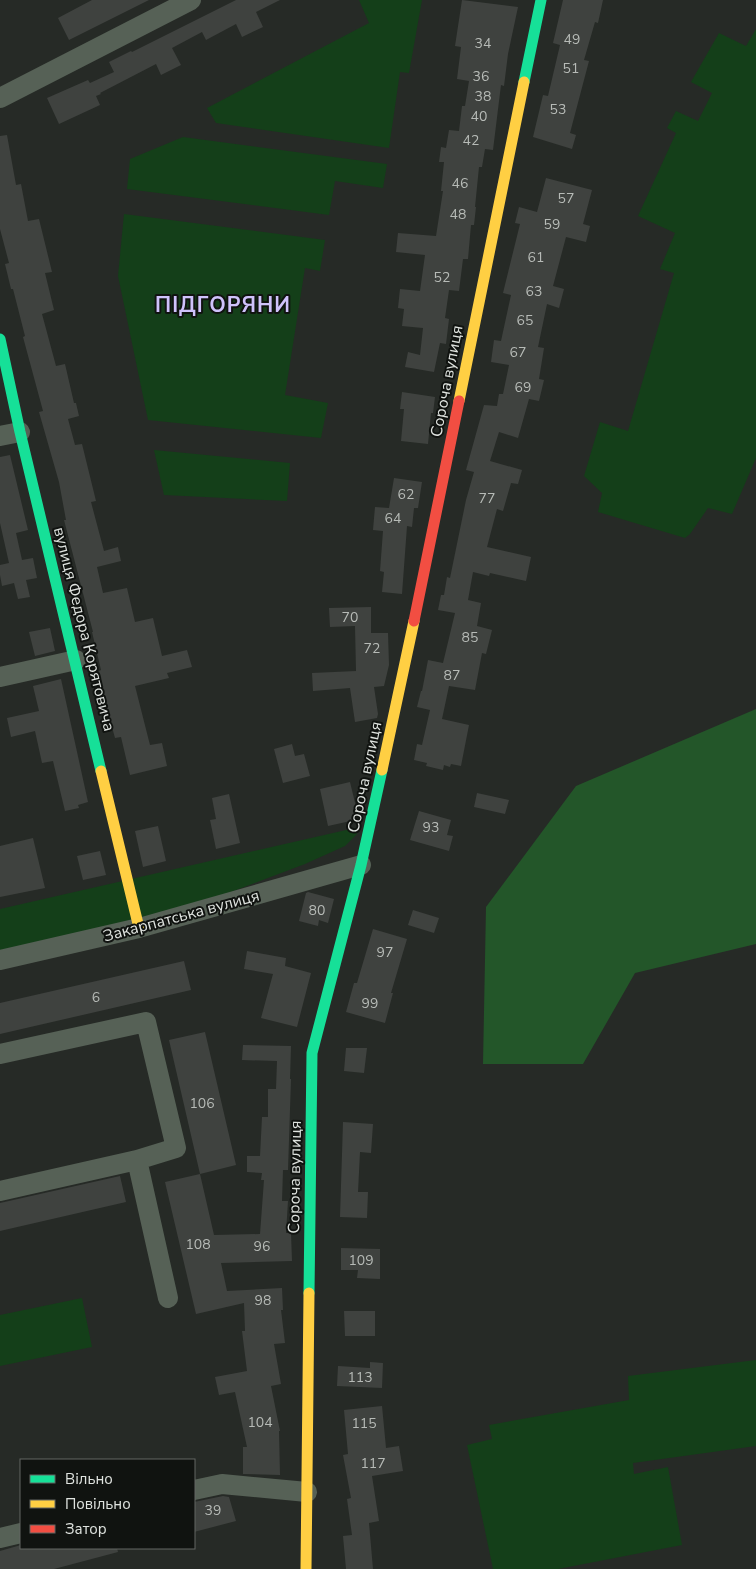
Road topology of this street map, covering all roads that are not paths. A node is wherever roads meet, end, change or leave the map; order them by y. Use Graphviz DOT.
graph roads {
  1 [pos="191,0"];
  2 [pos="541,0"];
  3 [pos="0,98"];
  4 [pos="0,339"];
  5 [pos="20,432"];
  6 [pos="0,436"];
  7 [pos="76,660"];
  8 [pos="0,677"];
  9 [pos="361,865"];
  10 [pos="139,928"];
  11 [pos="0,960"];
  12 [pos="0,1054"];
  13 [pos="138,1160"];
  14 [pos="0,1191"];
  15 [pos="168,1298"];
  16 [pos="195,1490"];
  17 [pos="307,1492"];
  18 [pos="20,1533"];
  19 [pos="0,1538"];
  20 [pos="306,1569"];
  1 -- 3 [label="street"];
  2 -- 9 [label="main road, Сороча вулиця"];
  4 -- 5 [label="main road, вулиця Федора Корятовича"];
  5 -- 6 [label="street"];
  5 -- 7 [label="main road, вулиця Федора Корятовича"];
  7 -- 8 [label="street"];
  7 -- 10 [label="main road, вулиця Федора Корятовича"];
  9 -- 10 [label="street, Закарпатська вулиця"];
  9 -- 17 [label="main road, Сороча вулиця"];
  10 -- 11 [label="street, Закарпатська вулиця"];
  12 -- 13 [label="street"];
  13 -- 14 [label="street"];
  13 -- 15 [label="street"];
  16 -- 17 [label="street"];
  17 -- 20 [label="main road, Сороча вулиця"];
  18 -- 19 [label="street"];
}
